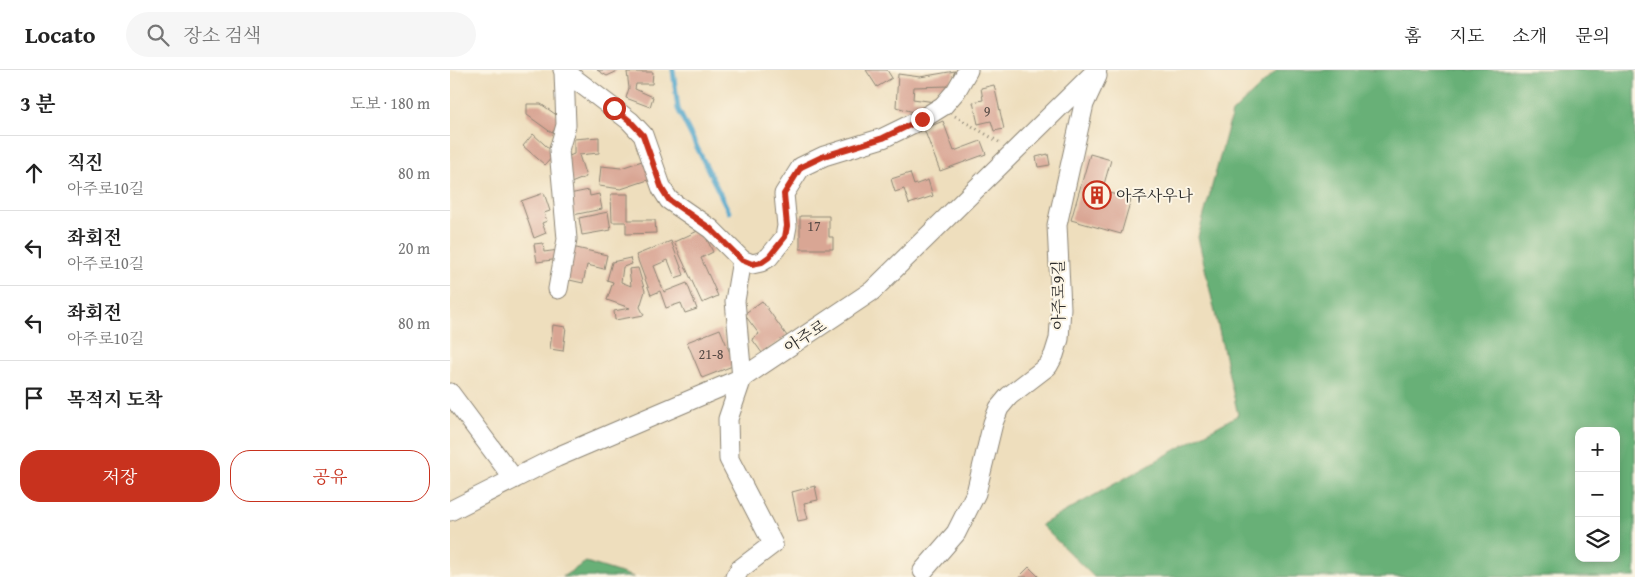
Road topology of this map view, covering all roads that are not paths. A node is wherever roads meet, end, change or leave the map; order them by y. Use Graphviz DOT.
graph roads {
  1 [pos="1098,70"];
  2 [pos="564,71"];
  3 [pos="967,71"];
  4 [pos="742,260"];
  5 [pos="558,289"];
  6 [pos="742,378"];
  7 [pos="450,393"];
  8 [pos="514,479"];
  9 [pos="450,511"];
  10 [pos="925,575"];
  11 [pos="735,577"];
  1 -- 6 [label="street, 아주로"];
  1 -- 10 [label="street, 아주로9길"];
  2 -- 4 [label="street"];
  2 -- 5 [label="street"];
  3 -- 4 [label="street"];
  4 -- 6 [label="street"];
  6 -- 8 [label="street, 아주로"];
  6 -- 11 [label="street"];
  7 -- 8 [label="street"];
  8 -- 9 [label="street, 아주로"];
}
